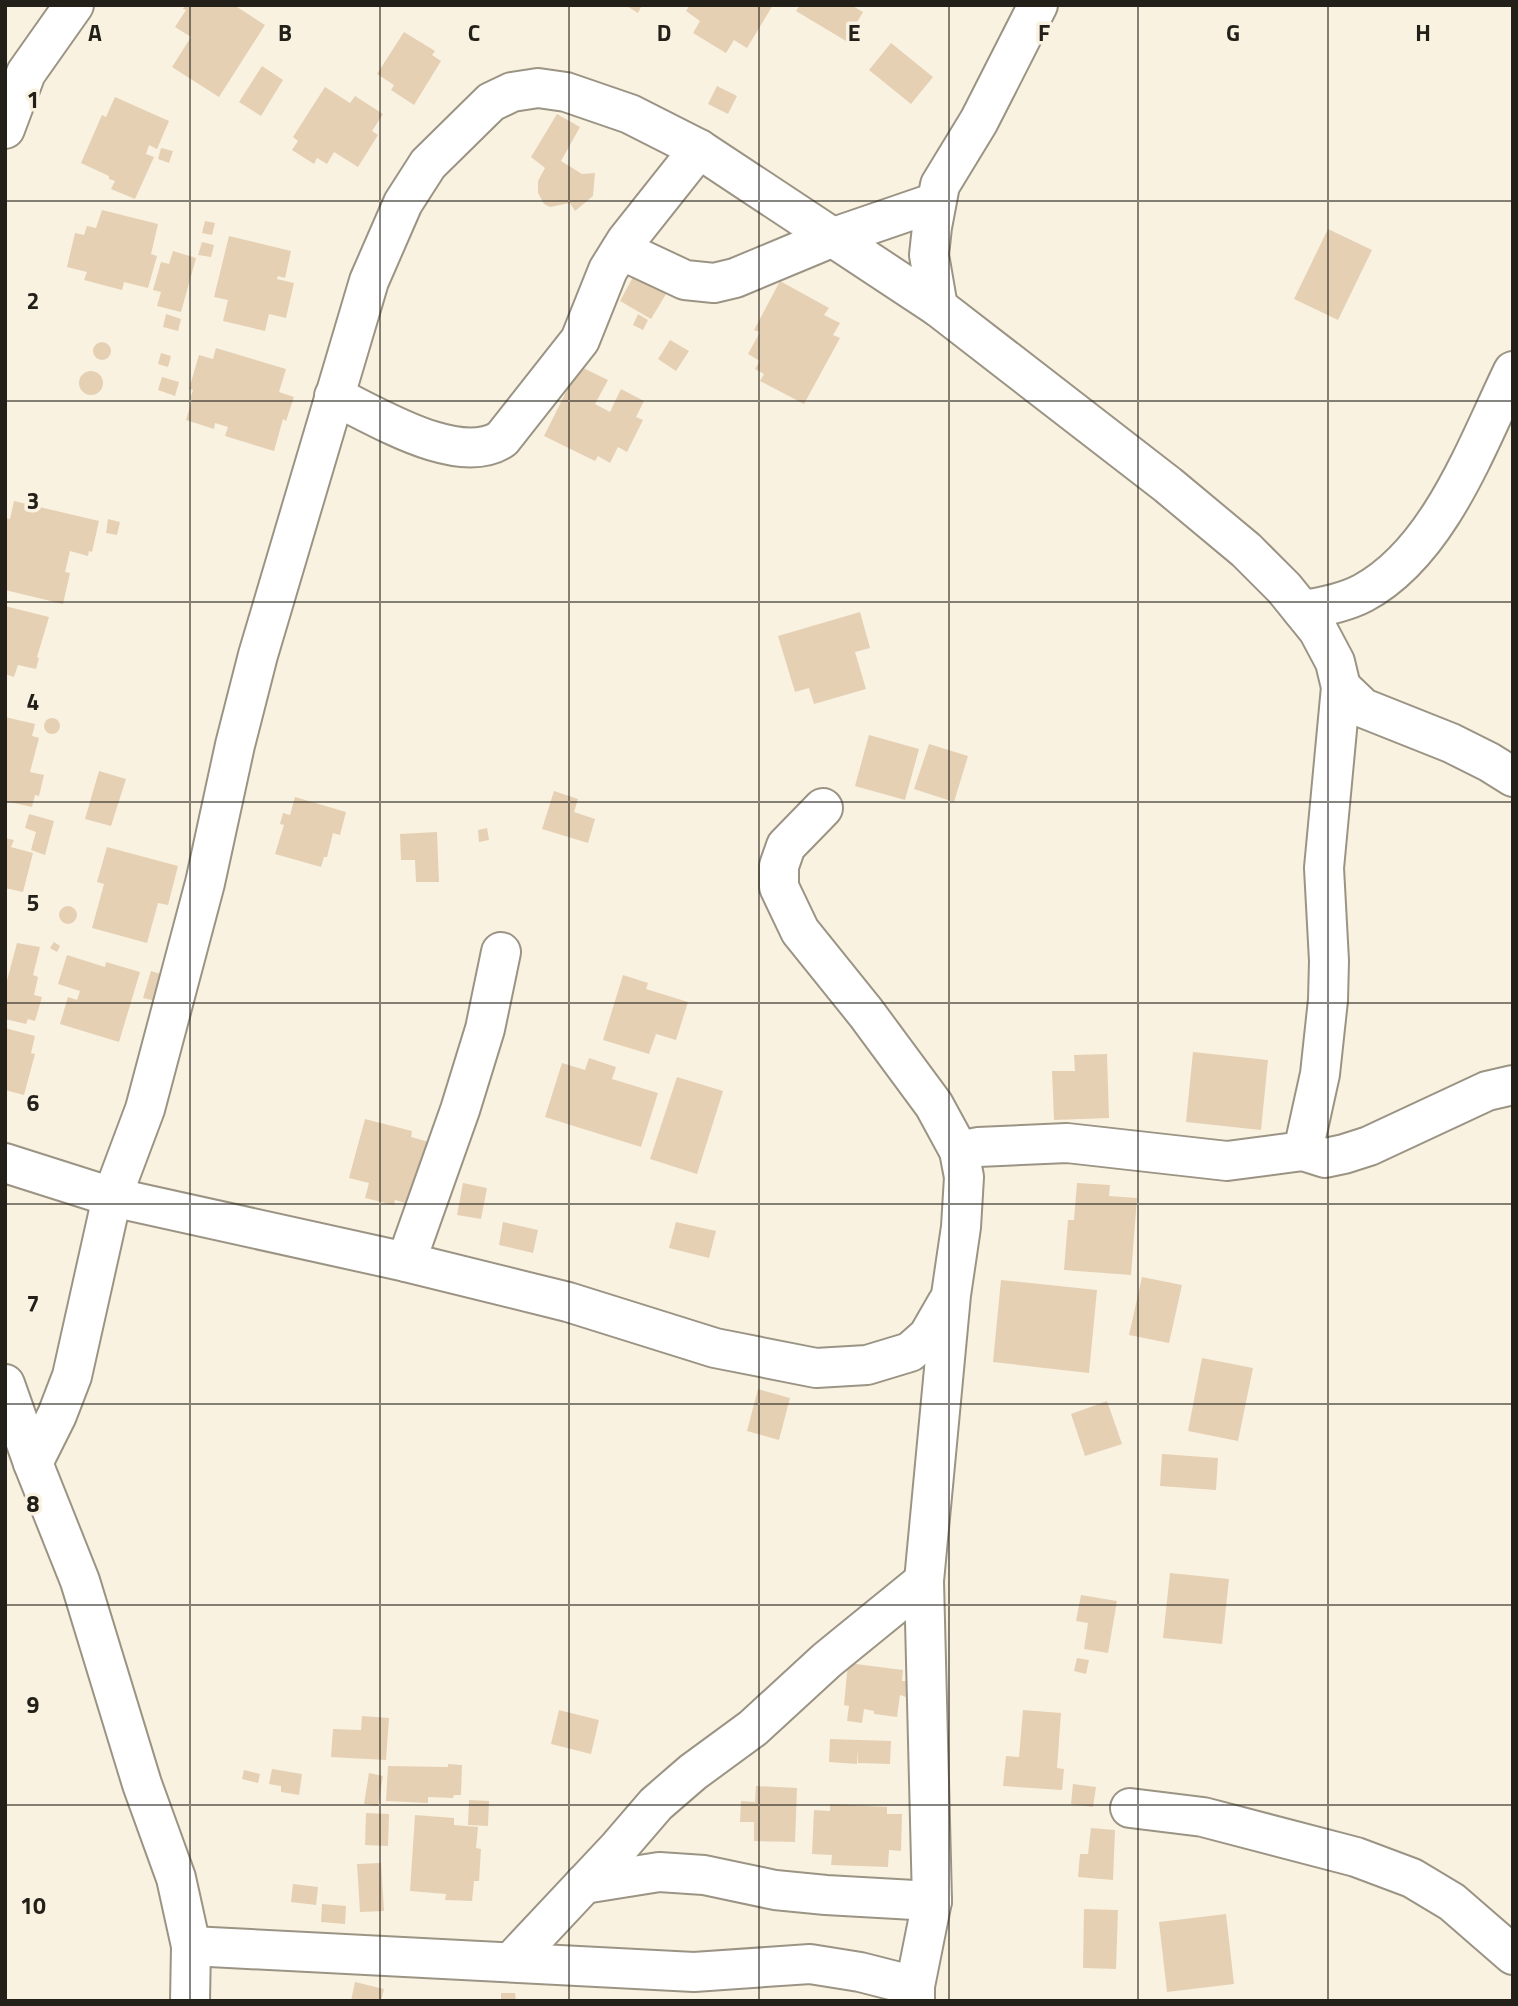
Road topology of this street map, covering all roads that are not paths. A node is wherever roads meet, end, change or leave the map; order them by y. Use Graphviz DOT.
graph roads {
  1 [pos="74,5"];
  2 [pos="1038,5"];
  3 [pos="15,68"];
  4 [pos="5,129"];
  5 [pos="699,149"];
  6 [pos="936,202"];
  7 [pos="831,239"];
  8 [pos="621,250"];
  9 [pos="938,307"];
  10 [pos="1513,371"];
  11 [pos="334,396"];
  12 [pos="1302,610"];
  13 [pos="1341,687"];
  14 [pos="1513,777"];
  15 [pos="823,808"];
  16 [pos="501,952"];
  17 [pos="1513,1085"];
  18 [pos="959,1151"];
  19 [pos="1303,1152"];
  20 [pos="5,1163"];
  21 [pos="112,1197"];
  22 [pos="406,1262"];
  23 [pos="951,1295"];
  24 [pos="5,1384"];
  25 [pos="33,1463"];
  26 [pos="924,1581"];
  27 [pos="1130,1808"];
  28 [pos="584,1884"];
  29 [pos="933,1900"];
  30 [pos="191,1946"];
  31 [pos="1513,1955"];
  32 [pos="512,1961"];
  33 [pos="915,1993"];
  34 [pos="190,2001"];
  1 -- 3 [label="street"];
  2 -- 6 [label="street"];
  3 -- 4 [label="street"];
  5 -- 7 [label="street"];
  5 -- 8 [label="street"];
  5 -- 11 [label="street"];
  6 -- 7 [label="street"];
  6 -- 9 [label="street"];
  7 -- 8 [label="street"];
  7 -- 9 [label="street"];
  8 -- 11 [label="street"];
  9 -- 12 [label="street"];
  10 -- 12 [label="street"];
  11 -- 21 [label="street"];
  12 -- 13 [label="street"];
  13 -- 14 [label="street"];
  13 -- 19 [label="street"];
  15 -- 18 [label="street"];
  16 -- 22 [label="street"];
  17 -- 19 [label="street"];
  18 -- 19 [label="street"];
  18 -- 23 [label="street"];
  20 -- 21 [label="street"];
  21 -- 22 [label="street"];
  21 -- 25 [label="street"];
  22 -- 23 [label="street"];
  23 -- 26 [label="street"];
  24 -- 25 [label="street"];
  25 -- 30 [label="street"];
  26 -- 28 [label="street"];
  26 -- 29 [label="street"];
  27 -- 31 [label="street"];
  28 -- 29 [label="street"];
  28 -- 32 [label="street"];
  29 -- 33 [label="street"];
  30 -- 32 [label="street"];
  30 -- 34 [label="street"];
  32 -- 33 [label="street"];
}
